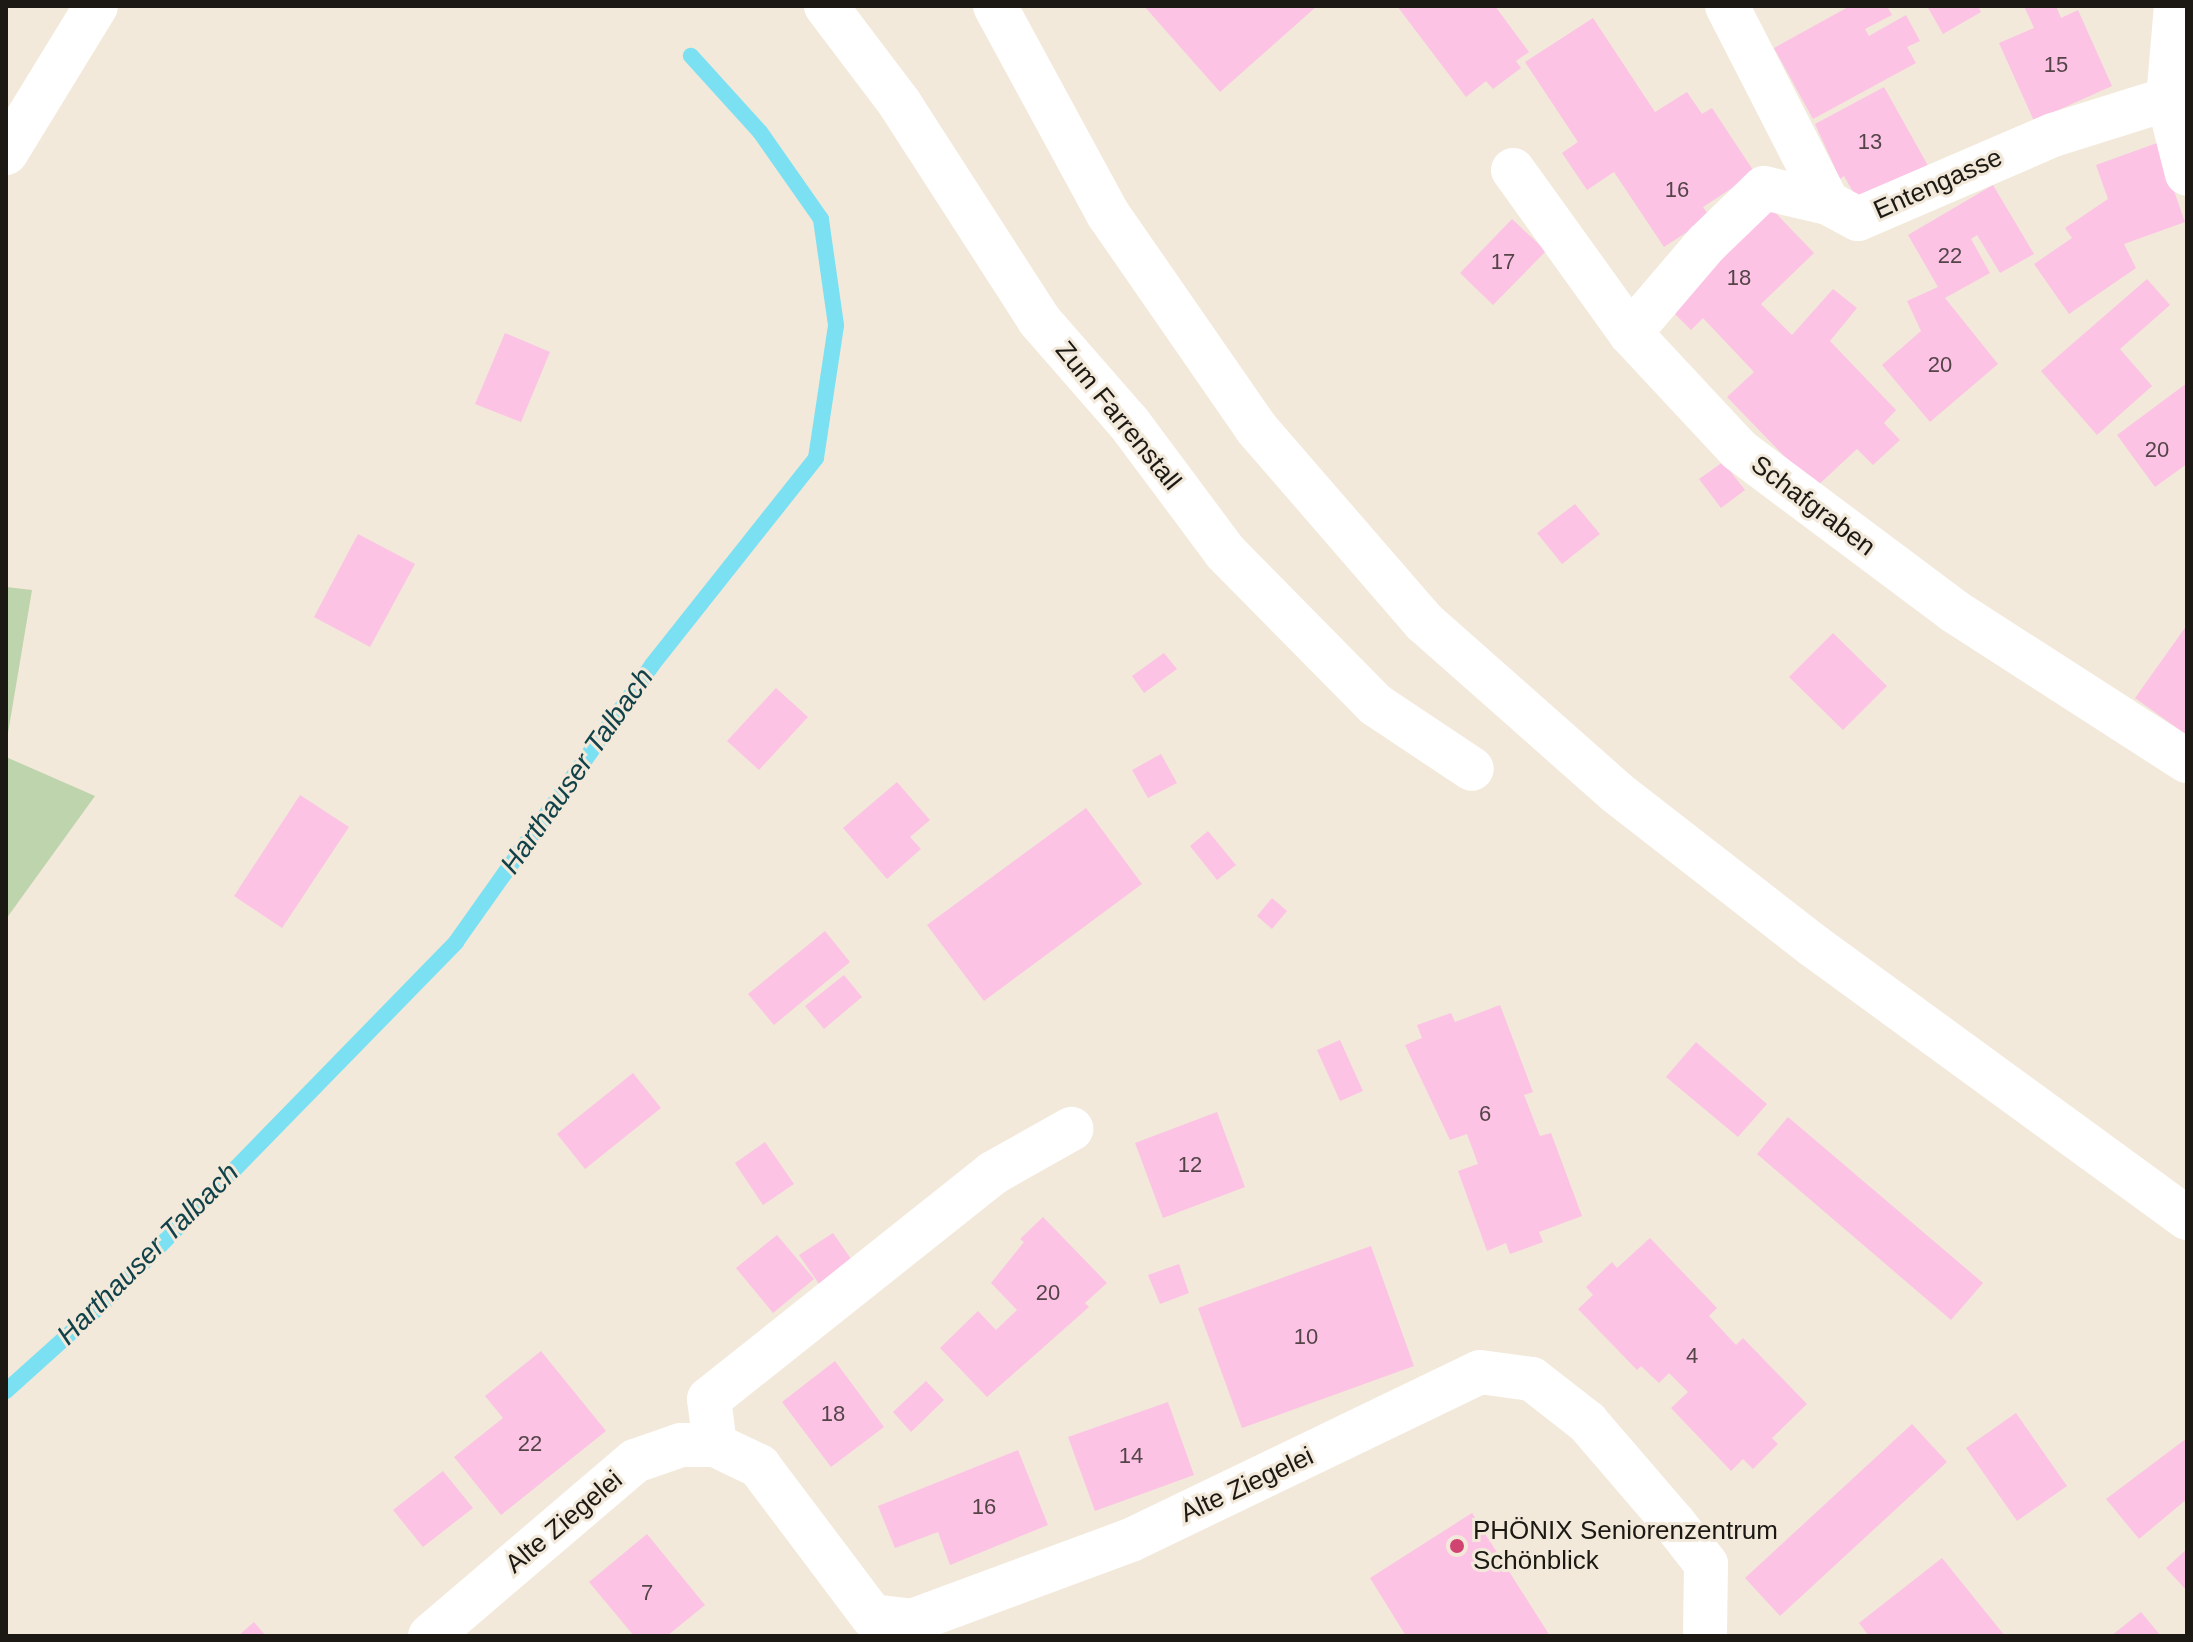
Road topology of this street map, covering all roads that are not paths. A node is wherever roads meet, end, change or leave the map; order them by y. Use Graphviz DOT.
graph roads {
  1 [pos="96,6"];
  2 [pos="826,6"];
  3 [pos="995,6"];
  4 [pos="1727,6"];
  5 [pos="2176,6"];
  6 [pos="2168,99"];
  7 [pos="6,153"];
  8 [pos="1513,170"];
  9 [pos="2187,174"];
  10 [pos="1828,203"];
  11 [pos="1630,333"];
  12 [pos="2187,761"];
  13 [pos="1472,769"];
  14 [pos="1071,1129"];
  15 [pos="2187,1218"];
  16 [pos="715,1445"];
  17 [pos="430,1636"];
  18 [pos="1705,1636"];
  1 -- 7 [label="street"];
  2 -- 13 [label="street, Zum Farrenstall"];
  3 -- 15 [label="street"];
  4 -- 10 [label="street"];
  5 -- 6 [label="street"];
  6 -- 9 [label="street"];
  6 -- 10 [label="street, Entengasse"];
  8 -- 11 [label="street, Schafgraben"];
  10 -- 11 [label="street"];
  11 -- 12 [label="street, Schafgraben"];
  14 -- 16 [label="street"];
  16 -- 17 [label="street, Alte Ziegelei"];
  16 -- 18 [label="street, Alte Ziegelei"];
}
